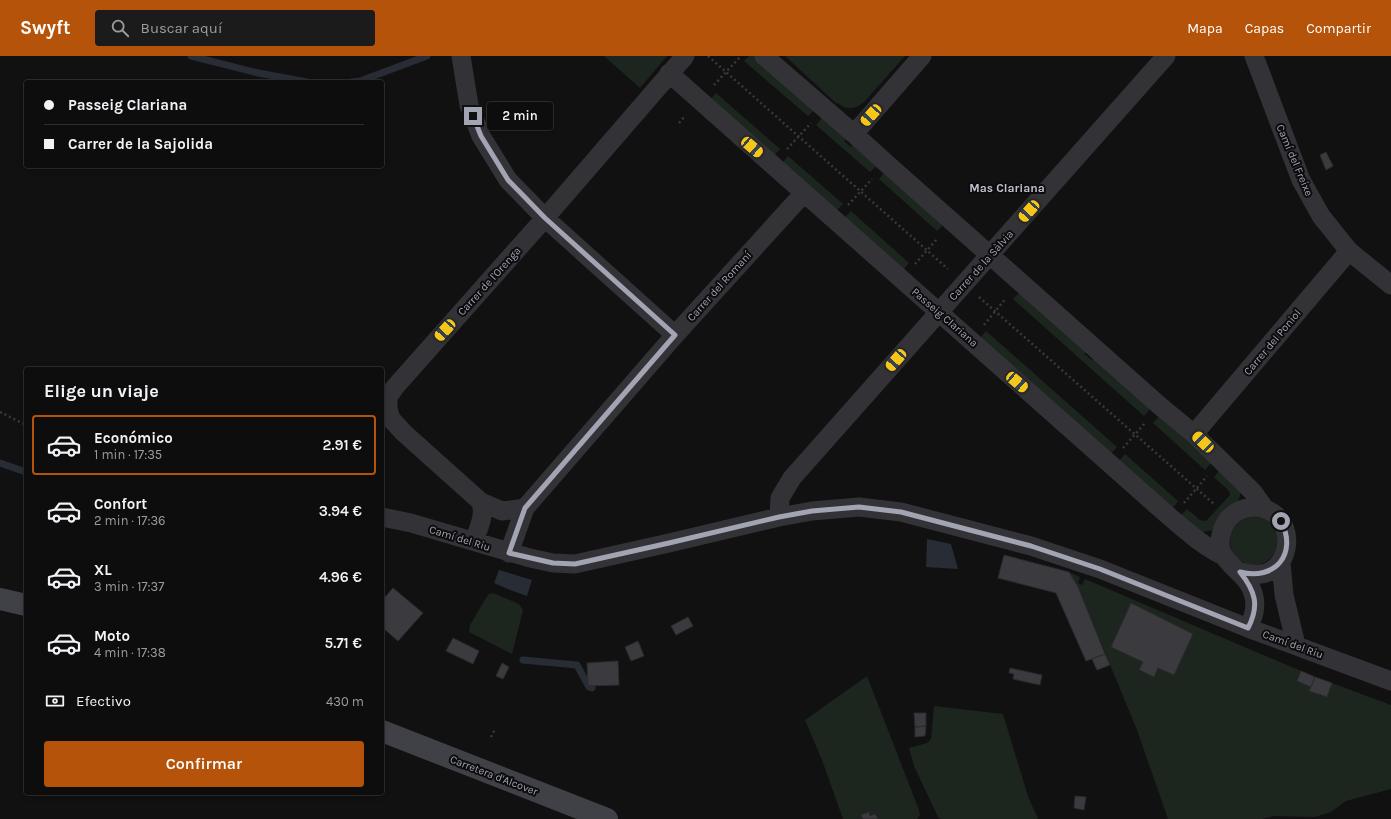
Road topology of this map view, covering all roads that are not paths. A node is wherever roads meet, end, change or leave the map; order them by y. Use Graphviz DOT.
graph roads {
  1 [pos="461,56"];
  2 [pos="685,56"];
  3 [pos="764,56"];
  4 [pos="922,56"];
  5 [pos="1166,56"];
  6 [pos="1254,56"];
  7 [pos="669,73"];
  8 [pos="854,134"];
  9 [pos="804,193"];
  10 [pos="545,218"];
  11 [pos="1349,251"];
  12 [pos="990,255"];
  13 [pos="1391,285"];
  14 [pos="938,312"];
  15 [pos="675,335"];
  16 [pos="1194,434"];
  17 [pos="481,502"];
  18 [pos="525,508"];
  19 [pos="1264,509"];
  20 [pos="384,517"];
  21 [pos="779,517"];
  22 [pos="474,541"];
  23 [pos="509,553"];
  24 [pos="1224,556"];
  25 [pos="1281,562"];
  26 [pos="1240,572"];
  27 [pos="0,599"];
  28 [pos="24,605"];
  29 [pos="1248,628"];
  30 [pos="1296,645"];
  31 [pos="1391,681"];
  32 [pos="384,732"];
  33 [pos="607,819"];
  1 -- 10 [label="street"];
  2 -- 7 [label="street, Carrer de l'Orenga"];
  3 -- 8 [label="street"];
  4 -- 8 [label="street"];
  5 -- 12 [label="street, Carrer de la Sàlvia"];
  6 -- 11 [label="street, Camí del Freixe"];
  7 -- 9 [label="street, Passeig Clariana"];
  7 -- 10 [label="street, Carrer de l'Orenga"];
  8 -- 12 [label="street"];
  9 -- 14 [label="street, Passeig Clariana"];
  9 -- 15 [label="street, Carrer del Romaní"];
  10 -- 15 [label="street"];
  10 -- 17 [label="street, Carrer de l'Orenga"];
  11 -- 13 [label="street, Camí del Freixe"];
  11 -- 16 [label="street, Carrer del Poniol"];
  12 -- 14 [label="street, Carrer de la Sàlvia"];
  12 -- 16 [label="street"];
  14 -- 21 [label="street, Carrer de la Sàlvia"];
  14 -- 24 [label="street, Passeig Clariana"];
  15 -- 18 [label="street, Carrer del Romaní"];
  16 -- 19 [label="street"];
  17 -- 18 [label="street, Carrer de l'Orenga"];
  17 -- 22 [label="street"];
  18 -- 23 [label="street, Carrer del Romaní"];
  19 -- 24 [label="street"];
  19 -- 25 [label="street"];
  20 -- 22 [label="street, Camí del Riu"];
  21 -- 23 [label="street, Camí del Riu"];
  21 -- 29 [label="street, Camí del Riu"];
  22 -- 23 [label="street, Camí del Riu"];
  24 -- 26 [label="street, Passeig Clariana"];
  25 -- 26 [label="street"];
  25 -- 30 [label="street"];
  26 -- 29 [label="street, Passeig Clariana"];
  27 -- 28 [label="main road"];
  29 -- 30 [label="street, Camí del Riu"];
  30 -- 31 [label="street, Camí del Riu"];
  32 -- 33 [label="main road, Carretera d'Alcover"];
}
